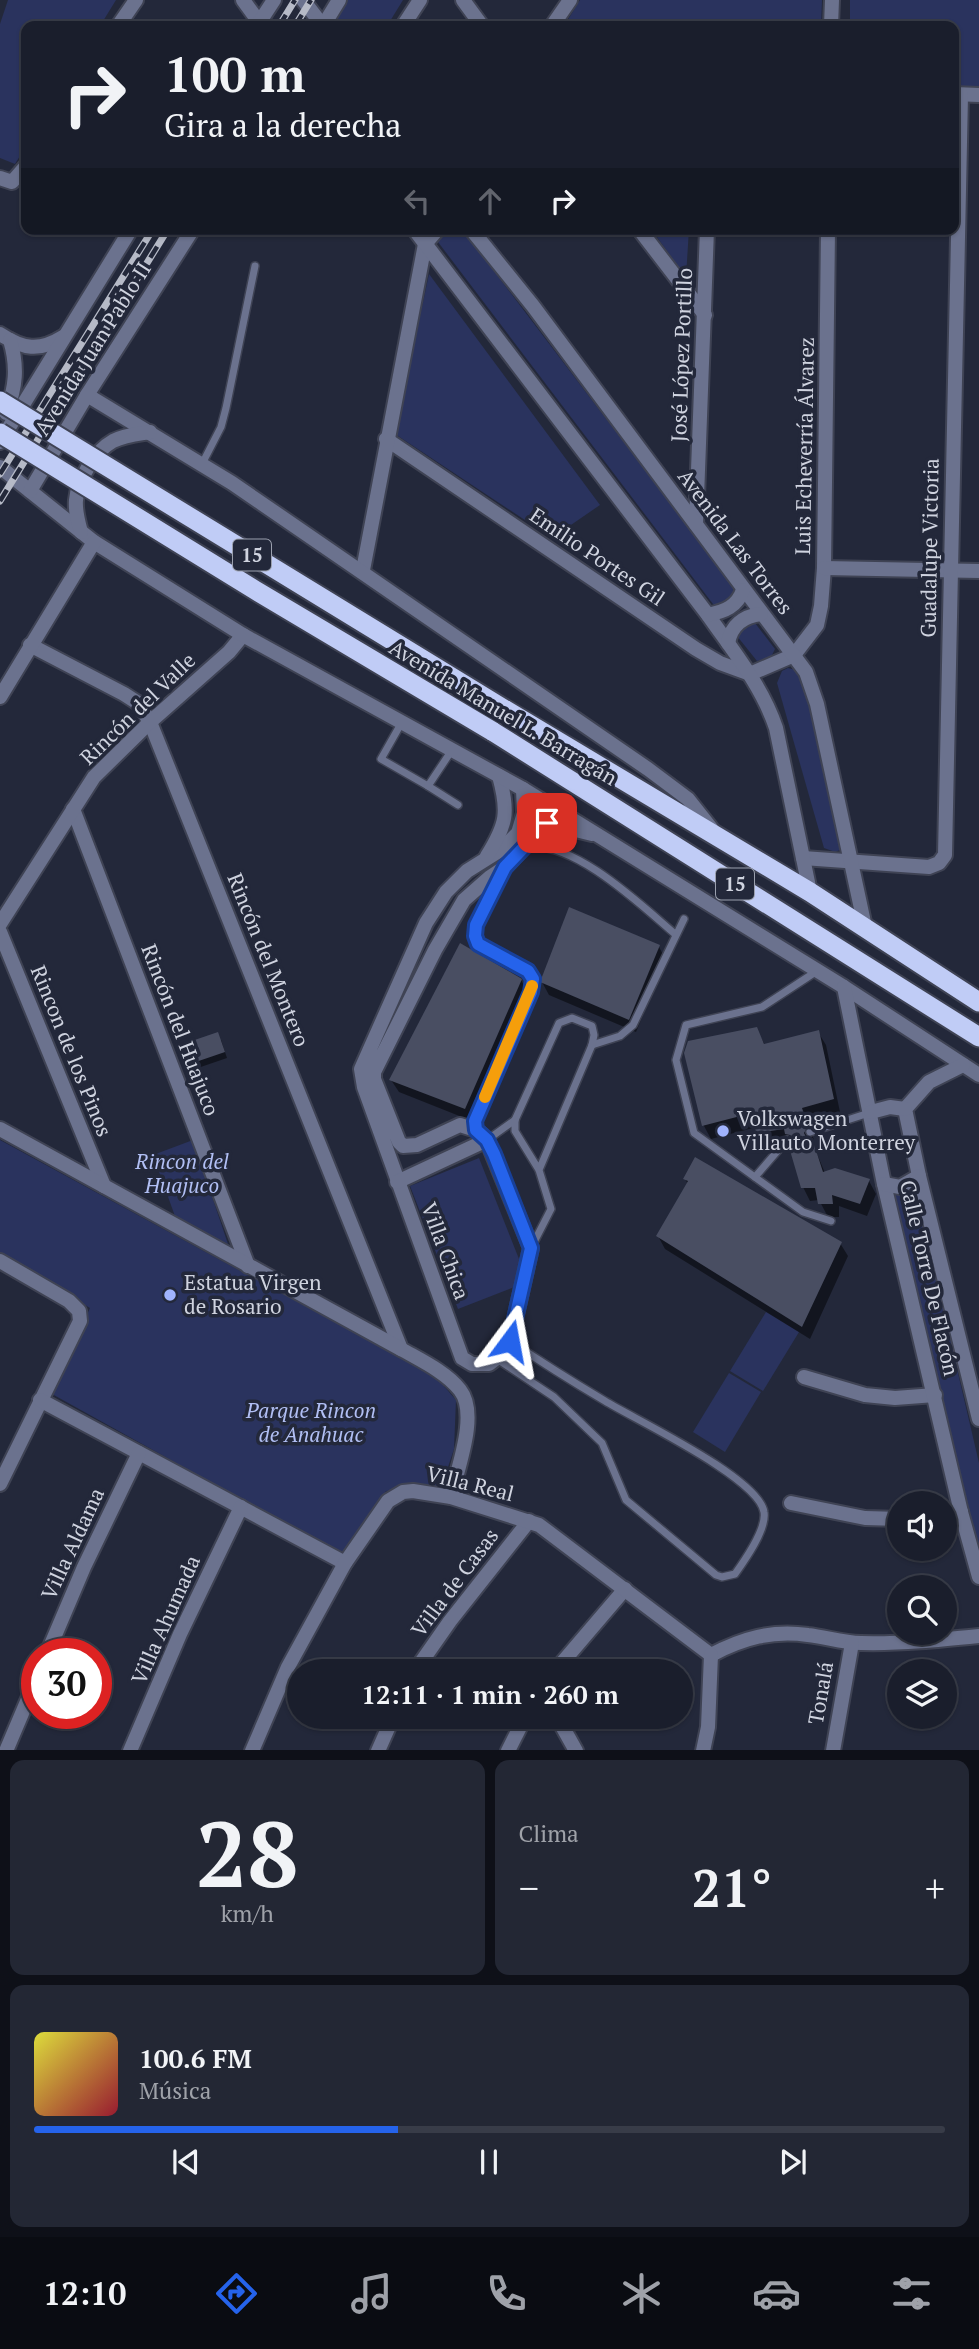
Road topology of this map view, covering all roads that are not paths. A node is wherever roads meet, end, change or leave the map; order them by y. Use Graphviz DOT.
graph roads {
  1 [pos="136,0"];
  2 [pos="243,0"];
  3 [pos="274,0"];
  4 [pos="303,0"];
  5 [pos="339,0"];
  6 [pos="420,0"];
  7 [pos="463,0"];
  8 [pos="569,0"];
  9 [pos="832,0"];
  10 [pos="121,21"];
  11 [pos="257,21"];
  12 [pos="262,21"];
  13 [pos="319,21"];
  14 [pos="326,21"];
  15 [pos="406,21"];
  16 [pos="478,21"];
  17 [pos="555,21"];
  18 [pos="831,21"];
  19 [pos="959,94"];
  20 [pos="979,95"];
  21 [pos="21,172"];
  22 [pos="0,178"];
  23 [pos="127,235"];
  24 [pos="189,235"];
  25 [pos="419,235"];
  26 [pos="432,235"];
  27 [pos="476,235"];
  28 [pos="644,235"];
  29 [pos="708,235"];
  30 [pos="828,235"];
  31 [pos="955,235"];
  32 [pos="425,243"];
  33 [pos="255,266"];
  34 [pos="705,315"];
  35 [pos="64,336"];
  36 [pos="5,337"];
  37 [pos="87,395"];
  38 [pos="0,401"];
  39 [pos="0,427"];
  40 [pos="150,432"];
  41 [pos="0,433"];
  42 [pos="386,439"];
  43 [pos="0,442"];
  44 [pos="202,464"];
  45 [pos="0,467"];
  46 [pos="30,491"];
  47 [pos="696,524"];
  48 [pos="81,532"];
  49 [pos="94,542"];
  50 [pos="824,568"];
  51 [pos="951,569"];
  52 [pos="363,570"];
  53 [pos="979,571"];
  54 [pos="743,590"];
  55 [pos="761,614"];
  56 [pos="708,615"];
  57 [pos="243,635"];
  58 [pos="728,643"];
  59 [pos="30,645"];
  60 [pos="794,655"];
  61 [pos="750,674"];
  62 [pos="0,697"];
  63 [pos="150,722"];
  64 [pos="402,722"];
  65 [pos="452,750"];
  66 [pos="499,776"];
  67 [pos="428,786"];
  68 [pos="523,789"];
  69 [pos="458,805"];
  70 [pos="73,808"];
  71 [pos="598,835"];
  72 [pos="716,835"];
  73 [pos="523,848"];
  74 [pos="486,858"];
  75 [pos="803,858"];
  76 [pos="851,860"];
  77 [pos="505,867"];
  78 [pos="810,892"];
  79 [pos="434,911"];
  80 [pos="453,917"];
  81 [pos="684,919"];
  82 [pos="0,924"];
  83 [pos="865,927"];
  84 [pos="0,932"];
  85 [pos="675,934"];
  86 [pos="818,971"];
  87 [pos="844,987"];
  88 [pos="979,1002"];
  89 [pos="979,1037"];
  90 [pos="592,1045"];
  91 [pos="963,1065"];
  92 [pos="368,1073"];
  93 [pos="979,1075"];
  94 [pos="905,1109"];
  95 [pos="871,1112"];
  96 [pos="515,1120"];
  97 [pos="0,1129"];
  98 [pos="810,1132"];
  99 [pos="481,1135"];
  100 [pos="787,1140"];
  101 [pos="539,1170"];
  102 [pos="919,1176"];
  103 [pos="755,1177"];
  104 [pos="397,1182"];
  105 [pos="884,1184"];
  106 [pos="104,1186"];
  107 [pos="831,1222"];
  108 [pos="531,1248"];
  109 [pos="0,1261"];
  110 [pos="248,1266"];
  111 [pos="510,1341"];
  112 [pos="401,1349"];
  113 [pos="497,1359"];
  114 [pos="804,1377"];
  115 [pos="935,1395"];
  116 [pos="40,1400"];
  117 [pos="979,1419"];
  118 [pos="139,1453"];
  119 [pos="0,1484"];
  120 [pos="451,1497"];
  121 [pos="791,1503"];
  122 [pos="241,1507"];
  123 [pos="957,1512"];
  124 [pos="961,1512"];
  125 [pos="887,1519"];
  126 [pos="529,1521"];
  127 [pos="977,1559"];
  128 [pos="345,1563"];
  129 [pos="979,1577"];
  130 [pos="625,1589"];
  131 [pos="979,1636"];
  132 [pos="54,1638"];
  133 [pos="852,1643"];
  134 [pos="711,1655"];
  135 [pos="423,1659"];
  136 [pos="565,1659"];
  137 [pos="21,1716"];
  138 [pos="388,1729"];
  139 [pos="519,1729"];
  140 [pos="564,1729"];
  141 [pos="6,1750"];
  142 [pos="130,1750"];
  143 [pos="252,1750"];
  144 [pos="378,1750"];
  145 [pos="508,1750"];
  146 [pos="575,1750"];
  147 [pos="704,1750"];
  148 [pos="833,1750"];
  1 -- 10 [label="street"];
  2 -- 11 [label="street"];
  3 -- 12 [label="street"];
  4 -- 13 [label="street"];
  5 -- 14 [label="street"];
  6 -- 15 [label="street"];
  7 -- 16 [label="street"];
  8 -- 17 [label="street"];
  9 -- 18 [label="street"];
  19 -- 20 [label="street"];
  21 -- 22 [label="street"];
  23 -- 35 [label="street, Avenida Juan Pablo II"];
  24 -- 37 [label="street, Avenida Juan Pablo II"];
  25 -- 32 [label="street"];
  26 -- 32 [label="street"];
  27 -- 47 [label="street, Avenida Las Torres"];
  28 -- 34 [label="street"];
  29 -- 34 [label="street, José López Portillo"];
  30 -- 50 [label="street, Luis Echeverría Álvarez"];
  31 -- 51 [label="street, Guadalupe Victoria"];
  32 -- 42 [label="street"];
  32 -- 56 [label="street"];
  33 -- 44 [label="lane"];
  34 -- 47 [label="street, José López Portillo"];
  35 -- 36 [label="street"];
  35 -- 43 [label="street, Avenida Juan Pablo II"];
  36 -- 39 [label="street"];
  37 -- 40 [label="street"];
  37 -- 46 [label="street, Avenida Juan Pablo II"];
  38 -- 72 [label="highway, Avenida Manuel L. Barragán / 15, bridge"];
  40 -- 44 [label="street"];
  40 -- 48 [label="street"];
  41 -- 89 [label="highway, Avenida Manuel L. Barragán / 15, bridge"];
  42 -- 52 [label="street"];
  42 -- 61 [label="street, Emilio Portes Gil"];
  44 -- 52 [label="street"];
  45 -- 46 [label="street"];
  46 -- 48 [label="street"];
  47 -- 54 [label="street, Avenida Las Torres"];
  48 -- 49 [label="street"];
  49 -- 57 [label="street"];
  49 -- 59 [label="street"];
  50 -- 51 [label="street"];
  50 -- 60 [label="street, Luis Echeverría Álvarez"];
  51 -- 53 [label="street"];
  51 -- 76 [label="street, Guadalupe Victoria"];
  52 -- 72 [label="street"];
  54 -- 55 [label="street, Avenida Las Torres"];
  54 -- 56 [label="street"];
  55 -- 58 [label="street"];
  55 -- 60 [label="street, Avenida Las Torres"];
  56 -- 58 [label="street"];
  57 -- 63 [label="street, Rincón del Valle"];
  57 -- 64 [label="street"];
  58 -- 61 [label="street"];
  59 -- 62 [label="street"];
  59 -- 63 [label="street, Rincón del Montero"];
  60 -- 61 [label="street"];
  60 -- 76 [label="street, Avenida Las Torres"];
  61 -- 75 [label="street"];
  63 -- 70 [label="street, Rincón del Valle"];
  63 -- 112 [label="street, Rincón del Montero"];
  64 -- 65 [label="street"];
  64 -- 67 [label="lane"];
  65 -- 66 [label="street"];
  65 -- 67 [label="lane"];
  66 -- 68 [label="street"];
  66 -- 74 [label="street"];
  67 -- 69 [label="lane"];
  68 -- 71 [label="street"];
  68 -- 74 [label="street"];
  70 -- 82 [label="street, Rincón del Valle"];
  70 -- 110 [label="street, Rincón del Huajuco"];
  71 -- 73 [label="street"];
  71 -- 86 [label="street"];
  72 -- 78 [label="highway, Avenida Manuel L. Barragán / 15"];
  73 -- 77 [label="street"];
  73 -- 85 [label="lane"];
  74 -- 79 [label="street"];
  75 -- 76 [label="street, Guadalupe Victoria"];
  75 -- 78 [label="street"];
  76 -- 83 [label="street, Avenida Las Torres"];
  77 -- 80 [label="street"];
  77 -- 99 [label="lane"];
  78 -- 83 [label="highway, Avenida Manuel L. Barragán / 15"];
  79 -- 80 [label="street"];
  79 -- 92 [label="street"];
  80 -- 92 [label="street"];
  81 -- 85 [label="lane"];
  83 -- 88 [label="highway, Avenida Manuel L. Barragán / 15"];
  84 -- 106 [label="street, Rincon de los Pinos"];
  85 -- 90 [label="lane"];
  86 -- 87 [label="street"];
  86 -- 103 [label="lane"];
  87 -- 91 [label="street"];
  87 -- 95 [label="street, Calle Torre De Flacón"];
  90 -- 96 [label="lane"];
  90 -- 101 [label="lane"];
  91 -- 93 [label="street"];
  91 -- 94 [label="street"];
  92 -- 99 [label="street"];
  92 -- 104 [label="street, Villa Chica"];
  94 -- 95 [label="street"];
  94 -- 102 [label="street, Calle Torre De Flacón"];
  95 -- 98 [label="lane"];
  95 -- 105 [label="street, Calle Torre De Flacón"];
  96 -- 99 [label="lane"];
  96 -- 101 [label="lane"];
  97 -- 106 [label="street"];
  99 -- 104 [label="street"];
  99 -- 108 [label="street"];
  100 -- 103 [label="lane"];
  101 -- 108 [label="lane"];
  102 -- 105 [label="street"];
  102 -- 117 [label="street, Calle Torre De Flacón"];
  103 -- 107 [label="lane"];
  104 -- 113 [label="street, Villa Chica"];
  105 -- 115 [label="street, Calle Torre De Flacón"];
  106 -- 110 [label="street"];
  108 -- 111 [label="street"];
  109 -- 116 [label="street"];
  110 -- 112 [label="street"];
  111 -- 113 [label="street"];
  111 -- 113 [label="lane"];
  112 -- 120 [label="street"];
  114 -- 115 [label="street"];
  115 -- 124 [label="street, Calle Torre De Flacón"];
  116 -- 118 [label="street"];
  116 -- 119 [label="street"];
  118 -- 122 [label="street"];
  118 -- 132 [label="street, Villa Aldama"];
  120 -- 126 [label="street, Villa Real"];
  120 -- 128 [label="street, Villa Real"];
  121 -- 125 [label="street"];
  122 -- 128 [label="street"];
  122 -- 142 [label="street, Villa Ahumada"];
  123 -- 124 [label="street"];
  124 -- 127 [label="street, Calle Torre De Flacón"];
  126 -- 130 [label="street, Villa Real"];
  126 -- 135 [label="street, Villa de Casas"];
  127 -- 129 [label="street, Calle Torre De Flacón"];
  128 -- 143 [label="street, Villa Real"];
  130 -- 134 [label="street, Villa Real"];
  130 -- 136 [label="street"];
  131 -- 133 [label="street"];
  133 -- 134 [label="street"];
  133 -- 148 [label="street, Tonalá"];
  134 -- 147 [label="street"];
  137 -- 141 [label="street"];
  138 -- 144 [label="street"];
  139 -- 145 [label="street"];
  140 -- 146 [label="street"];
}
